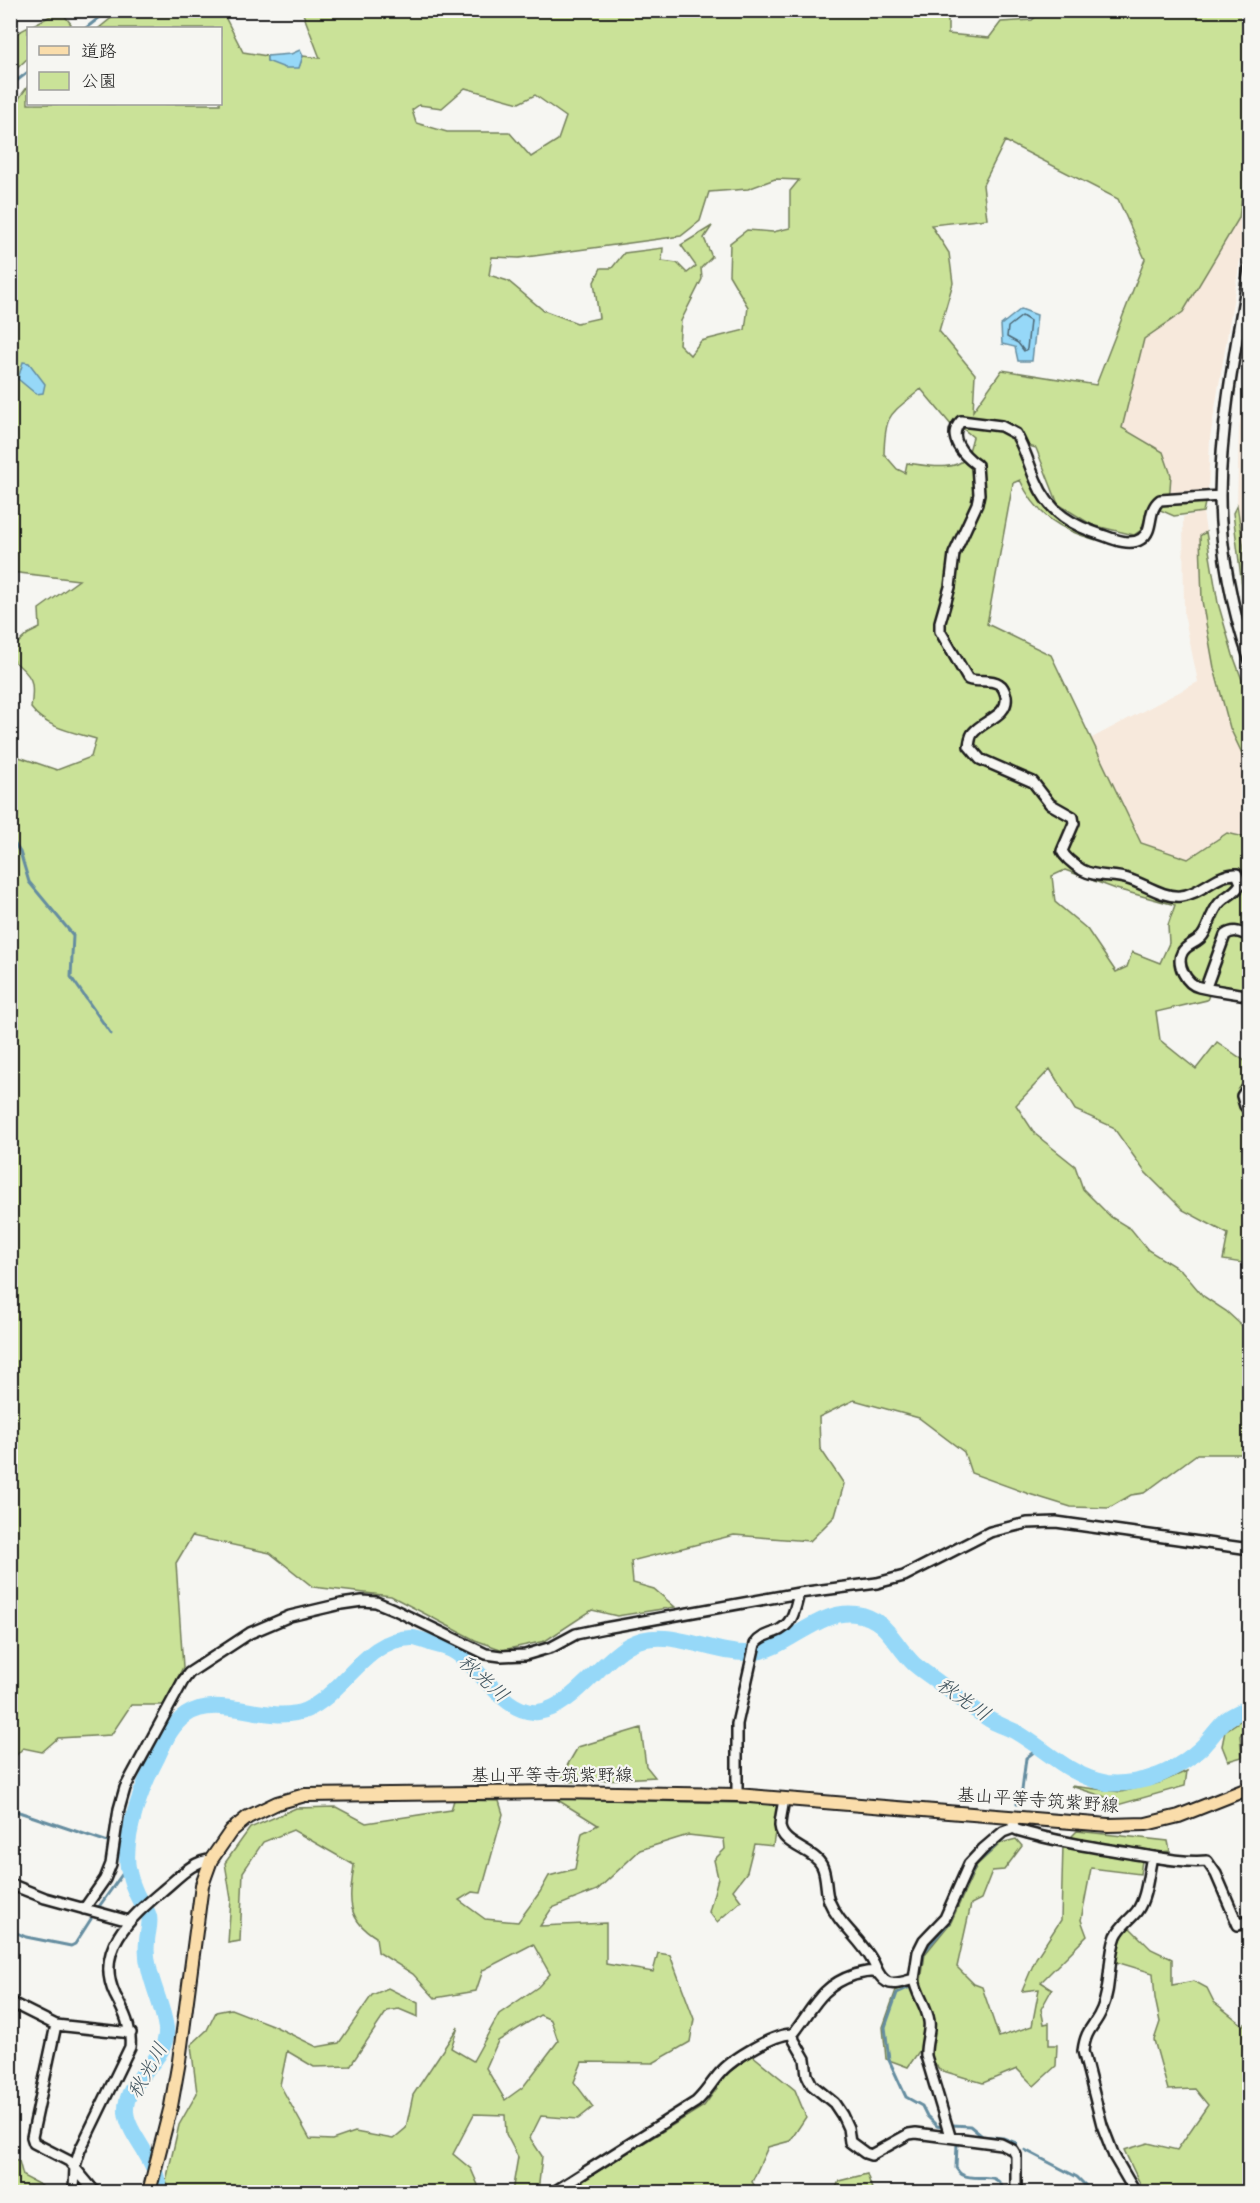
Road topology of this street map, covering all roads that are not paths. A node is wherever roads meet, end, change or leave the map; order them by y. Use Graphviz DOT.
graph roads {
  1 [pos="1250,264"];
  2 [pos="1220,496"];
  3 [pos="1250,661"];
  4 [pos="1250,936"];
  5 [pos="1206,987"];
  6 [pos="1250,996"];
  7 [pos="1250,1084"];
  8 [pos="1250,1111"];
  9 [pos="1250,1549"];
  10 [pos="799,1593"];
  11 [pos="1250,1788"];
  12 [pos="737,1795"];
  13 [pos="784,1798"];
  14 [pos="1014,1823"];
  15 [pos="1152,1857"];
  16 [pos="212,1860"];
  17 [pos="10,1884"];
  18 [pos="84,1909"];
  19 [pos="133,1917"];
  20 [pos="1250,1920"];
  21 [pos="877,1973"];
  22 [pos="914,1979"];
  23 [pos="10,2002"];
  24 [pos="56,2025"];
  25 [pos="131,2033"];
  26 [pos="793,2034"];
  27 [pos="950,2136"];
  28 [pos="75,2166"];
  29 [pos="149,2191"];
  30 [pos="74,2193"];
  31 [pos="95,2193"];
  32 [pos="554,2193"];
  33 [pos="1016,2193"];
  34 [pos="1135,2193"];
  1 -- 2 [label="street"];
  2 -- 3 [label="street"];
  2 -- 5 [label="street"];
  4 -- 5 [label="street"];
  5 -- 6 [label="street"];
  7 -- 8 [label="street"];
  9 -- 10 [label="street"];
  10 -- 12 [label="street"];
  10 -- 18 [label="street"];
  11 -- 14 [label="main road, 基山平等寺筑紫野線"];
  12 -- 13 [label="main road, 基山平等寺筑紫野線"];
  12 -- 16 [label="main road, 基山平等寺筑紫野線"];
  13 -- 14 [label="main road, 基山平等寺筑紫野線"];
  13 -- 21 [label="street"];
  14 -- 15 [label="street"];
  14 -- 22 [label="street"];
  15 -- 20 [label="street"];
  15 -- 34 [label="street"];
  16 -- 19 [label="street"];
  16 -- 29 [label="main road, 基山平等寺筑紫野線"];
  17 -- 18 [label="street"];
  18 -- 19 [label="street"];
  19 -- 25 [label="street"];
  21 -- 22 [label="street"];
  21 -- 26 [label="street"];
  22 -- 27 [label="street"];
  23 -- 24 [label="street"];
  24 -- 25 [label="street"];
  24 -- 28 [label="street"];
  25 -- 28 [label="street"];
  26 -- 27 [label="street"];
  26 -- 32 [label="street"];
  27 -- 33 [label="street"];
  28 -- 30 [label="street"];
  28 -- 31 [label="street"];
}
